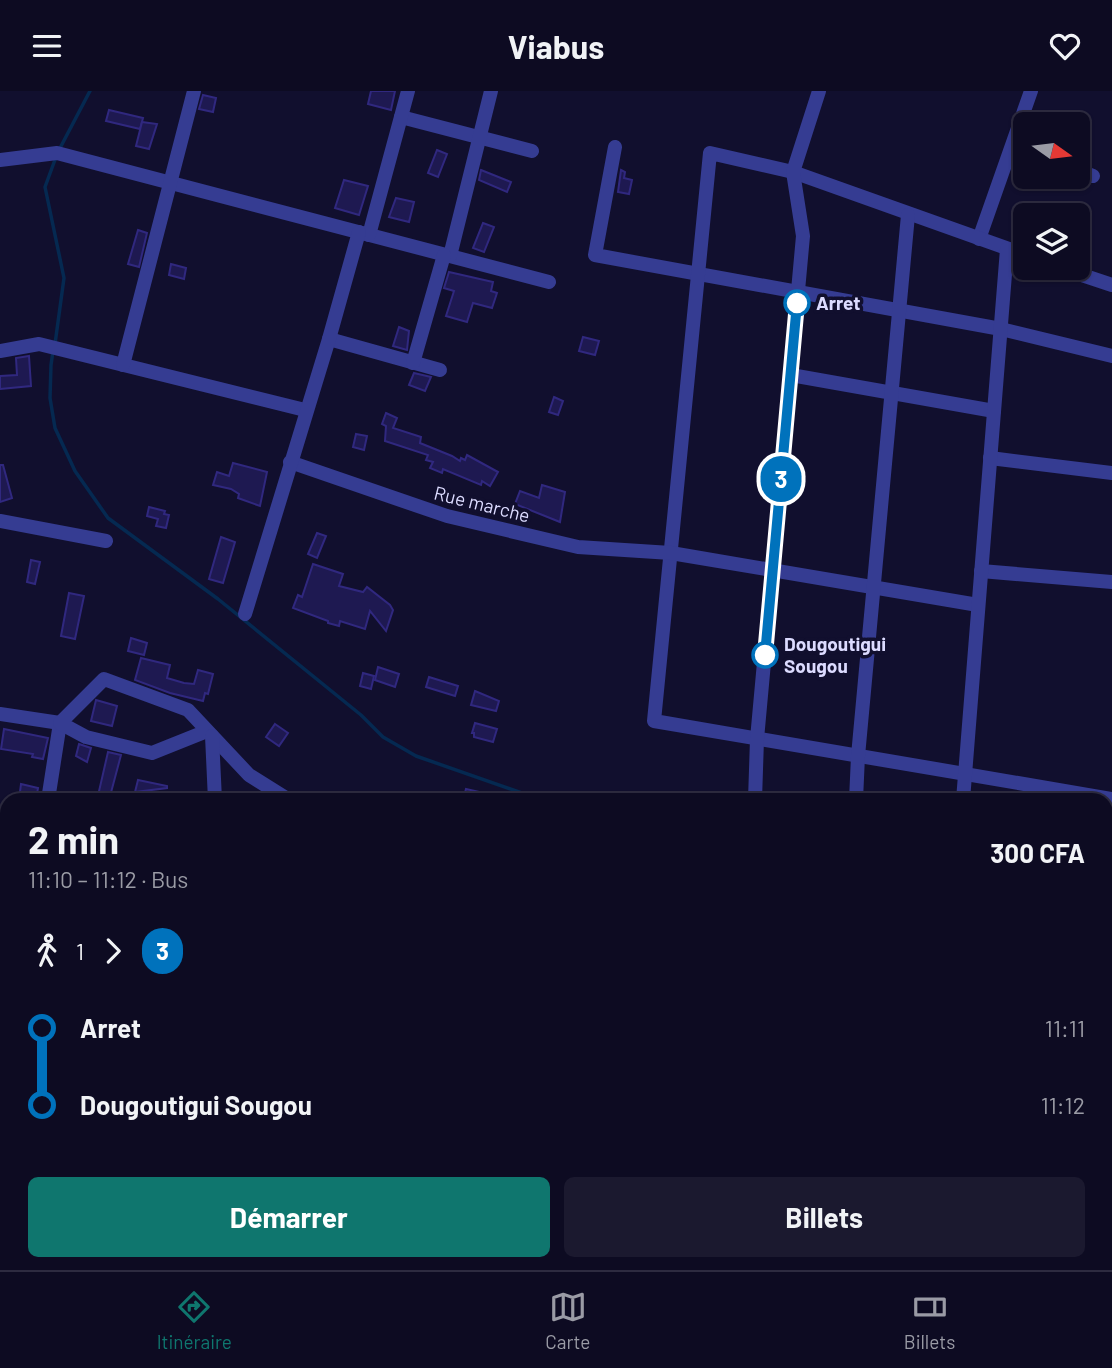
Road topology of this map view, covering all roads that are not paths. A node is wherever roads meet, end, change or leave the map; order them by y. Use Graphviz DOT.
graph roads {
  1 [pos="194,91"];
  2 [pos="408,91"];
  3 [pos="491,91"];
  4 [pos="819,91"];
  5 [pos="1031,91"];
  6 [pos="1027,112"];
  7 [pos="401,117"];
  8 [pos="479,138"];
  9 [pos="615,147"];
  10 [pos="532,151"];
  11 [pos="0,160"];
  12 [pos="1013,162"];
  13 [pos="793,172"];
  14 [pos="1090,175"];
  15 [pos="1093,176"];
  16 [pos="170,182"];
  17 [pos="908,215"];
  18 [pos="364,233"];
  19 [pos="979,239"];
  20 [pos="1007,249"];
  21 [pos="1013,251"];
  22 [pos="447,255"];
  23 [pos="698,274"];
  24 [pos="1090,278"];
  25 [pos="549,282"];
  26 [pos="1112,285"];
  27 [pos="798,292"];
  28 [pos="900,311"];
  29 [pos="1001,329"];
  30 [pos="329,339"];
  31 [pos="0,351"];
  32 [pos="1112,356"];
  33 [pos="413,363"];
  34 [pos="123,365"];
  35 [pos="440,370"];
  36 [pos="791,375"];
  37 [pos="892,393"];
  38 [pos="306,410"];
  39 [pos="994,411"];
  40 [pos="990,458"];
  41 [pos="290,462"];
  42 [pos="1112,473"];
  43 [pos="0,521"];
  44 [pos="106,541"];
  45 [pos="671,553"];
  46 [pos="773,570"];
  47 [pos="981,571"];
  48 [pos="1112,582"];
  49 [pos="874,587"];
  50 [pos="978,605"];
  51 [pos="245,614"];
  52 [pos="0,714"];
  53 [pos="60,723"];
  54 [pos="210,734"];
  55 [pos="757,739"];
  56 [pos="858,756"];
  57 [pos="964,774"];
  58 [pos="49,793"];
  59 [pos="214,793"];
  60 [pos="278,793"];
  61 [pos="755,793"];
  62 [pos="856,793"];
  63 [pos="963,793"];
  64 [pos="1060,793"];
  1 -- 16 [label="street"];
  2 -- 7 [label="street"];
  3 -- 8 [label="street"];
  4 -- 13 [label="street"];
  5 -- 6 [label="street"];
  7 -- 8 [label="street"];
  7 -- 18 [label="street"];
  8 -- 10 [label="street"];
  8 -- 22 [label="street"];
  9 -- 23 [label="street"];
  11 -- 16 [label="street"];
  12 -- 19 [label="street"];
  13 -- 17 [label="street"];
  13 -- 23 [label="street"];
  13 -- 27 [label="street"];
  14 -- 15 [label="street"];
  16 -- 18 [label="street"];
  16 -- 34 [label="street"];
  17 -- 19 [label="street"];
  17 -- 28 [label="street"];
  18 -- 22 [label="street"];
  18 -- 30 [label="street"];
  19 -- 20 [label="street"];
  20 -- 21 [label="street"];
  20 -- 29 [label="street"];
  22 -- 25 [label="street"];
  22 -- 33 [label="street"];
  23 -- 27 [label="street"];
  23 -- 45 [label="street"];
  24 -- 26 [label="street"];
  27 -- 28 [label="street"];
  27 -- 36 [label="street"];
  28 -- 29 [label="street"];
  28 -- 37 [label="street"];
  29 -- 32 [label="street"];
  29 -- 39 [label="street"];
  30 -- 33 [label="street"];
  30 -- 38 [label="street"];
  31 -- 34 [label="street"];
  33 -- 35 [label="street"];
  34 -- 38 [label="street"];
  36 -- 37 [label="street"];
  36 -- 46 [label="street"];
  37 -- 39 [label="street"];
  37 -- 49 [label="street"];
  38 -- 41 [label="street"];
  39 -- 40 [label="street"];
  40 -- 42 [label="street"];
  40 -- 47 [label="street"];
  41 -- 45 [label="street, Rue marche"];
  41 -- 51 [label="street"];
  43 -- 44 [label="street"];
  45 -- 46 [label="street, Rue marche"];
  45 -- 55 [label="street"];
  46 -- 49 [label="street, Rue marche"];
  46 -- 55 [label="street"];
  47 -- 48 [label="street"];
  47 -- 50 [label="street"];
  49 -- 50 [label="street, Rue marche"];
  49 -- 56 [label="street"];
  50 -- 57 [label="street"];
  52 -- 53 [label="street"];
  53 -- 54 [label="street"];
  53 -- 54 [label="street"];
  53 -- 58 [label="street"];
  54 -- 59 [label="street"];
  54 -- 60 [label="street"];
  55 -- 56 [label="street"];
  55 -- 61 [label="street"];
  56 -- 57 [label="street"];
  56 -- 62 [label="street"];
  57 -- 63 [label="street"];
  57 -- 64 [label="street"];
}
